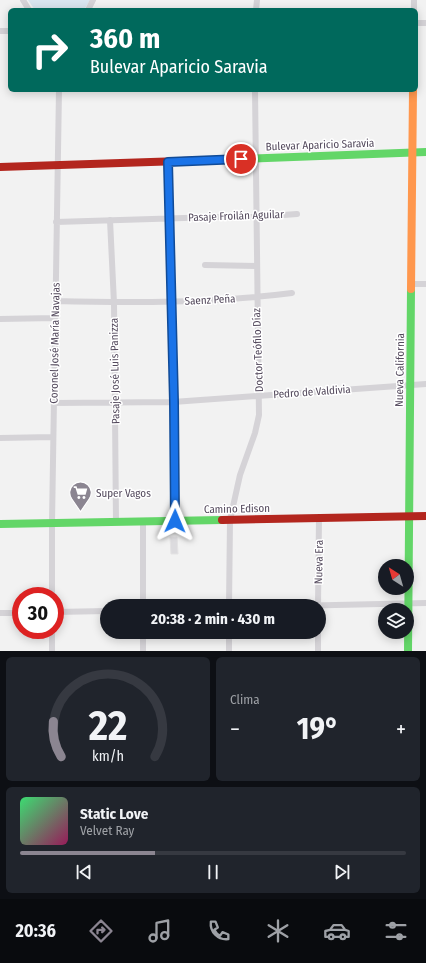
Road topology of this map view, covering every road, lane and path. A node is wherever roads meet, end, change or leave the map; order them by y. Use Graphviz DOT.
graph roads {
  1 [pos="59,92"];
  2 [pos="255,92"];
  3 [pos="413,92"];
  4 [pos="412,152"];
  5 [pos="426,152"];
  6 [pos="255,159"];
  7 [pos="168,162"];
  8 [pos="58,166"];
  9 [pos="0,168"];
  10 [pos="296,214"];
  11 [pos="256,217"];
  12 [pos="168,218"];
  13 [pos="110,220"];
  14 [pos="56,222"];
  15 [pos="204,265"];
  16 [pos="257,266"];
  17 [pos="412,284"];
  18 [pos="426,284"];
  19 [pos="292,293"];
  20 [pos="257,297"];
  21 [pos="55,301"];
  22 [pos="171,301"];
  23 [pos="114,303"];
  24 [pos="55,318"];
  25 [pos="0,319"];
  26 [pos="426,384"];
  27 [pos="410,385"];
  28 [pos="260,397"];
  29 [pos="116,402"];
  30 [pos="174,402"];
  31 [pos="54,403"];
  32 [pos="53,437"];
  33 [pos="0,438"];
  34 [pos="426,516"];
  35 [pos="409,517"];
  36 [pos="319,518"];
  37 [pos="230,520"];
  38 [pos="142,521"];
  39 [pos="175,521"];
  40 [pos="116,522"];
  41 [pos="52,523"];
  42 [pos="0,524"];
  43 [pos="52,587"];
  44 [pos="143,599"];
  45 [pos="229,599"];
  46 [pos="318,599"];
  47 [pos="408,603"];
  48 [pos="414,604"];
  49 [pos="426,604"];
  50 [pos="378,605"];
  51 [pos="326,606"];
  52 [pos="100,611"];
  53 [pos="64,612"];
  54 [pos="0,613"];
  55 [pos="12,613"];
  56 [pos="52,639"];
  57 [pos="143,639"];
  58 [pos="229,639"];
  59 [pos="318,639"];
  60 [pos="408,639"];
  61 [pos="52,651"];
  62 [pos="143,651"];
  63 [pos="229,651"];
  64 [pos="318,651"];
  65 [pos="408,651"];
  1 -- 8 [label="street, Coronel José María Navajas"];
  2 -- 6 [label="street, Doctor Teófilo Díaz"];
  3 -- 4 [label="street, Nueva California"];
  4 -- 5 [label="street, Bulevar Aparicio Saravia"];
  4 -- 6 [label="street, Bulevar Aparicio Saravia"];
  4 -- 17 [label="street, Nueva California"];
  6 -- 7 [label="street, Bulevar Aparicio Saravia"];
  6 -- 11 [label="street, Doctor Teófilo Díaz"];
  7 -- 8 [label="street, Bulevar Aparicio Saravia"];
  7 -- 12 [label="street"];
  8 -- 9 [label="street, Bulevar Aparicio Saravia"];
  8 -- 14 [label="street, Coronel José María Navajas"];
  10 -- 11 [label="street, Pasaje Froilán Aguilar"];
  11 -- 12 [label="street, Pasaje Froilán Aguilar"];
  11 -- 16 [label="street, Doctor Teófilo Díaz"];
  12 -- 13 [label="street, Pasaje Froilán Aguilar"];
  12 -- 22 [label="street"];
  13 -- 14 [label="street, Pasaje Froilán Aguilar"];
  13 -- 23 [label="street, Pasaje José Luis Panizza"];
  14 -- 21 [label="street, Coronel José María Navajas"];
  15 -- 16 [label="street"];
  16 -- 20 [label="street, Doctor Teófilo Díaz"];
  17 -- 18 [label="street"];
  17 -- 27 [label="street, Nueva California"];
  19 -- 20 [label="street, Saenz Peña"];
  20 -- 22 [label="street, Saenz Peña"];
  20 -- 28 [label="street, Doctor Teófilo Díaz"];
  21 -- 23 [label="street, Saenz Peña"];
  21 -- 24 [label="street, Coronel José María Navajas"];
  22 -- 23 [label="street, Saenz Peña"];
  22 -- 30 [label="street"];
  23 -- 29 [label="street, Pasaje José Luis Panizza"];
  24 -- 25 [label="street"];
  24 -- 31 [label="street, Coronel José María Navajas"];
  26 -- 27 [label="street, Pedro de Valdivia"];
  27 -- 28 [label="street, Pedro de Valdivia"];
  27 -- 35 [label="street, Nueva California"];
  28 -- 30 [label="street, Pedro de Valdivia"];
  28 -- 37 [label="street, Doctor Teófilo Díaz"];
  29 -- 30 [label="street, Pedro de Valdivia"];
  29 -- 31 [label="street, Pedro de Valdivia"];
  29 -- 40 [label="street, Pasaje José Luis Panizza"];
  30 -- 39 [label="street"];
  31 -- 32 [label="street, Coronel José María Navajas"];
  32 -- 33 [label="street"];
  32 -- 41 [label="street, Coronel José María Navajas"];
  34 -- 35 [label="street, Camino Edison"];
  35 -- 36 [label="street, Camino Edison"];
  35 -- 47 [label="street, Nueva California"];
  36 -- 37 [label="street, Camino Edison"];
  36 -- 46 [label="street, Nueva Era"];
  37 -- 39 [label="street, Camino Edison"];
  37 -- 45 [label="street, Doctor Teófilo Díaz"];
  38 -- 39 [label="street, Camino Edison"];
  38 -- 40 [label="street, Camino Edison"];
  38 -- 44 [label="street"];
  40 -- 41 [label="street, Camino Edison"];
  41 -- 42 [label="street, Camino Edison"];
  41 -- 43 [label="street, Coronel José María Navajas"];
  48 -- 49 [label="street"];
  50 -- 51 [label="street"];
  52 -- 53 [label="street"];
  54 -- 55 [label="street"];
  56 -- 61 [label="street"];
  57 -- 62 [label="street"];
  58 -- 63 [label="street"];
  59 -- 64 [label="street"];
  60 -- 65 [label="street, Nueva California"];
}
